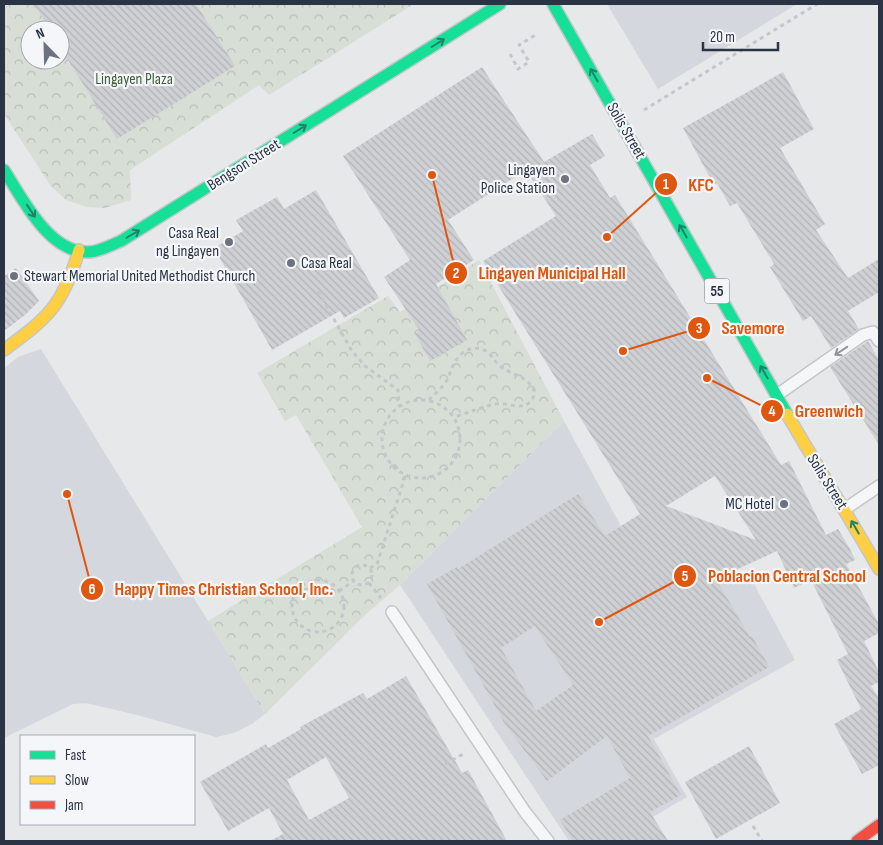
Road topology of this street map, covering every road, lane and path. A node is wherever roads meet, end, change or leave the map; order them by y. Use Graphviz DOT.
graph roads {
  1 [pos="500,4"];
  2 [pos="552,4"];
  3 [pos="816,4"];
  4 [pos="537,34"];
  5 [pos="510,54"];
  6 [pos="622,124"];
  7 [pos="4,170"];
  8 [pos="79,250"];
  9 [pos="318,292"];
  10 [pos="879,341"];
  11 [pos="4,350"];
  12 [pos="777,395"];
  13 [pos="429,400"];
  14 [pos="399,406"];
  15 [pos="454,418"];
  16 [pos="406,474"];
  17 [pos="879,486"];
  18 [pos="845,509"];
  19 [pos="370,568"];
  20 [pos="879,569"];
  21 [pos="354,581"];
  22 [pos="339,590"];
  23 [pos="392,612"];
  24 [pos="879,825"];
  25 [pos="753,826"];
  26 [pos="548,841"];
  27 [pos="762,841"];
  28 [pos="857,841"];
  8 -- 1 [label="main road, Bengson Street, one-way"];
  6 -- 2 [label="main road, Solis Street / 55, one-way"];
  3 -- 6 [label="path"];
  4 -- 5 [label="path"];
  12 -- 6 [label="main road, Solis Street / 55, one-way"];
  7 -- 8 [label="main road, Bengson Street, one-way"];
  8 -- 11 [label="main road"];
  9 -- 14 [label="path"];
  10 -- 12 [label="lane, one-way"];
  12 -- 18 [label="main road, Solis Street / 55"];
  13 -- 14 [label="path"];
  13 -- 15 [label="path"];
  13 -- 15 [label="path"];
  14 -- 16 [label="path"];
  15 -- 16 [label="path"];
  16 -- 19 [label="path"];
  17 -- 18 [label="lane"];
  20 -- 18 [label="main road, Solis Street / 55, one-way"];
  19 -- 21 [label="path"];
  19 -- 21 [label="path"];
  21 -- 22 [label="path"];
  22 -- 22 [label="path"];
  23 -- 26 [label="lane"];
  24 -- 28 [label="main road"];
  25 -- 27 [label="path"];
}
